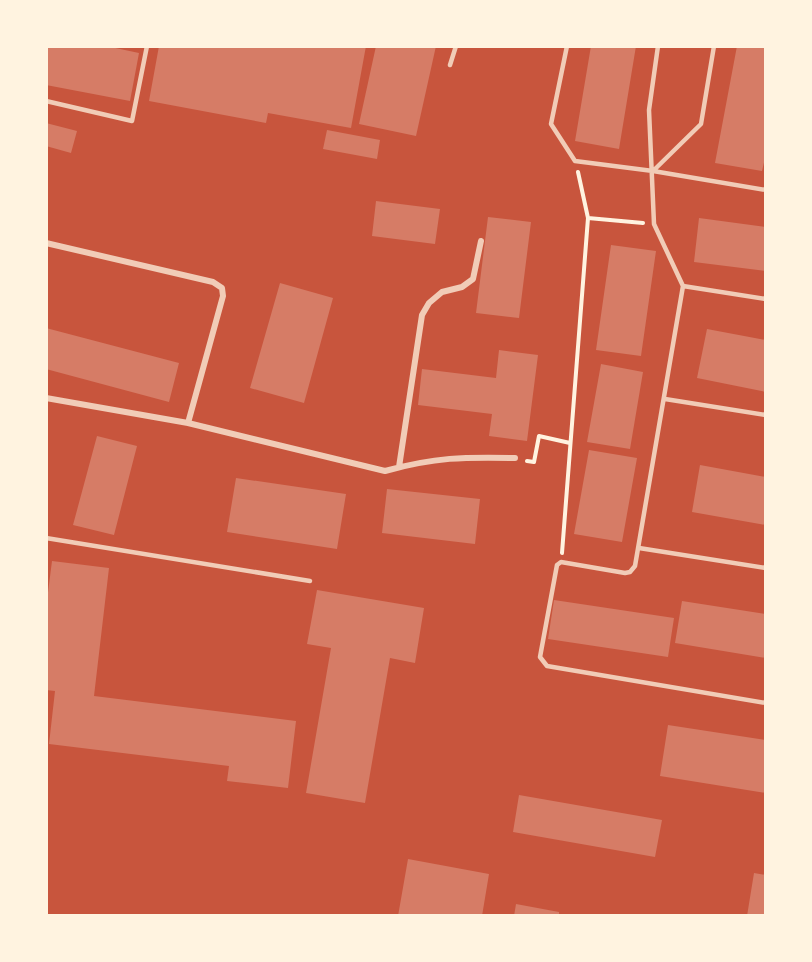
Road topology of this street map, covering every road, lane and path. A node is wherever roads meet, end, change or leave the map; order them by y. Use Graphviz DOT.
graph roads {
  1 [pos="147,46"];
  2 [pos="456,46"];
  3 [pos="567,46"];
  4 [pos="658,46"];
  5 [pos="714,46"];
  6 [pos="450,64"];
  7 [pos="46,101"];
  8 [pos="575,161"];
  9 [pos="653,171"];
  10 [pos="765,190"];
  11 [pos="588,218"];
  12 [pos="654,224"];
  13 [pos="481,241"];
  14 [pos="46,243"];
  15 [pos="683,286"];
  16 [pos="765,299"];
  17 [pos="47,398"];
  18 [pos="665,399"];
  19 [pos="765,415"];
  20 [pos="188,423"];
  21 [pos="570,443"];
  22 [pos="515,458"];
  23 [pos="399,467"];
  24 [pos="46,538"];
  25 [pos="639,548"];
  26 [pos="561,562"];
  27 [pos="765,568"];
  28 [pos="310,581"];
  29 [pos="765,703"];
  1 -- 7 [label="lane"];
  2 -- 6 [label="lane"];
  3 -- 8 [label="lane"];
  4 -- 9 [label="lane"];
  5 -- 9 [label="lane"];
  8 -- 9 [label="lane"];
  8 -- 11 [label="path"];
  9 -- 10 [label="lane"];
  9 -- 12 [label="lane"];
  11 -- 12 [label="path"];
  11 -- 21 [label="path"];
  12 -- 15 [label="lane"];
  13 -- 23 [label="street"];
  14 -- 20 [label="street"];
  15 -- 16 [label="lane"];
  15 -- 18 [label="lane"];
  17 -- 20 [label="street"];
  18 -- 19 [label="lane"];
  18 -- 25 [label="lane"];
  20 -- 23 [label="street"];
  21 -- 22 [label="path"];
  21 -- 26 [label="path"];
  22 -- 23 [label="street"];
  24 -- 28 [label="lane"];
  25 -- 26 [label="lane"];
  25 -- 27 [label="lane"];
  26 -- 29 [label="lane"];
}
